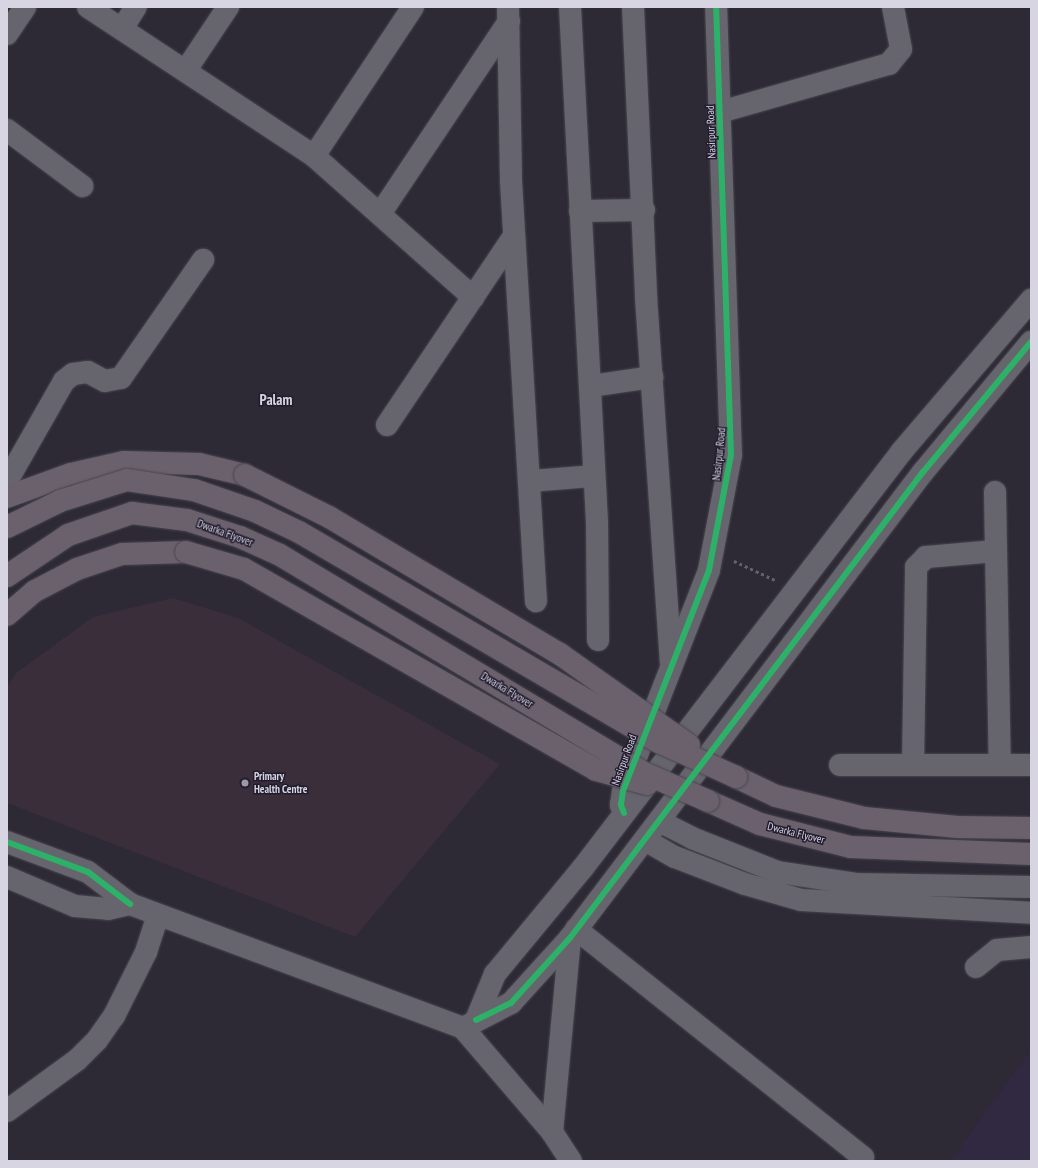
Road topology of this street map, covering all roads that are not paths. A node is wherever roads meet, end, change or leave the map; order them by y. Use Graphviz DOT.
graph roads {
  1 [pos="25,7"];
  2 [pos="88,7"];
  3 [pos="136,7"];
  4 [pos="228,7"];
  5 [pos="413,7"];
  6 [pos="570,7"];
  7 [pos="632,7"];
  8 [pos="716,7"];
  9 [pos="893,7"];
  10 [pos="509,14"];
  11 [pos="122,29"];
  12 [pos="7,34"];
  13 [pos="186,70"];
  14 [pos="720,112"];
  15 [pos="7,130"];
  16 [pos="314,156"];
  17 [pos="82,186"];
  18 [pos="644,210"];
  19 [pos="580,211"];
  20 [pos="380,214"];
  21 [pos="514,236"];
  22 [pos="203,260"];
  23 [pos="473,297"];
  24 [pos="1031,300"];
  25 [pos="1031,342"];
  26 [pos="974,366"];
  27 [pos="652,377"];
  28 [pos="998,382"];
  29 [pos="591,386"];
  30 [pos="387,426"];
  31 [pos="593,476"];
  32 [pos="7,481"];
  33 [pos="531,481"];
  34 [pos="995,492"];
  35 [pos="7,497"];
  36 [pos="7,527"];
  37 [pos="996,551"];
  38 [pos="7,576"];
  39 [pos="536,601"];
  40 [pos="7,615"];
  41 [pos="598,640"];
  42 [pos="672,664"];
  43 [pos="840,765"];
  44 [pos="1000,765"];
  45 [pos="913,766"];
  46 [pos="1031,766"];
  47 [pos="736,778"];
  48 [pos="708,802"];
  49 [pos="624,813"];
  50 [pos="659,821"];
  51 [pos="1031,828"];
  52 [pos="644,840"];
  53 [pos="7,842"];
  54 [pos="1031,854"];
  55 [pos="7,877"];
  56 [pos="1031,887"];
  57 [pos="130,904"];
  58 [pos="1031,913"];
  59 [pos="158,915"];
  60 [pos="573,933"];
  61 [pos="1031,947"];
  62 [pos="976,967"];
  63 [pos="469,1024"];
  64 [pos="7,1111"];
  65 [pos="552,1132"];
  66 [pos="863,1157"];
  67 [pos="571,1161"];
  1 -- 12 [label="street"];
  2 -- 11 [label="street"];
  3 -- 11 [label="street"];
  4 -- 13 [label="street"];
  5 -- 16 [label="street"];
  6 -- 19 [label="street"];
  7 -- 18 [label="street"];
  8 -- 14 [label="street, Nasirpur Road"];
  9 -- 14 [label="street"];
  10 -- 20 [label="street"];
  10 -- 21 [label="street"];
  11 -- 13 [label="street"];
  13 -- 16 [label="street"];
  14 -- 42 [label="street, Nasirpur Road"];
  15 -- 17 [label="street"];
  16 -- 20 [label="street"];
  18 -- 19 [label="street"];
  18 -- 27 [label="street"];
  19 -- 29 [label="street"];
  20 -- 23 [label="street"];
  21 -- 23 [label="street"];
  21 -- 33 [label="street"];
  22 -- 32 [label="street"];
  23 -- 30 [label="street"];
  24 -- 26 [label="street"];
  25 -- 28 [label="street"];
  26 -- 28 [label="street"];
  26 -- 49 [label="street"];
  27 -- 29 [label="street"];
  27 -- 42 [label="street"];
  28 -- 50 [label="street"];
  29 -- 31 [label="street"];
  31 -- 33 [label="street"];
  31 -- 41 [label="street"];
  33 -- 39 [label="street"];
  34 -- 37 [label="street"];
  35 -- 47 [label="main road, bridge"];
  36 -- 47 [label="main road, bridge"];
  37 -- 44 [label="street"];
  37 -- 45 [label="street"];
  38 -- 48 [label="main road, Dwarka Flyover, bridge"];
  40 -- 48 [label="main road, bridge"];
  42 -- 49 [label="street, Nasirpur Road"];
  43 -- 45 [label="street"];
  44 -- 45 [label="street"];
  44 -- 46 [label="street"];
  47 -- 51 [label="main road"];
  48 -- 54 [label="main road, Dwarka Flyover"];
  49 -- 63 [label="street"];
  50 -- 52 [label="street"];
  50 -- 56 [label="street"];
  52 -- 58 [label="street"];
  52 -- 60 [label="street"];
  53 -- 57 [label="street"];
  55 -- 57 [label="street"];
  57 -- 59 [label="street"];
  59 -- 63 [label="street"];
  59 -- 64 [label="street"];
  60 -- 63 [label="street"];
  60 -- 65 [label="street"];
  60 -- 66 [label="street"];
  61 -- 62 [label="street"];
  63 -- 65 [label="street"];
  65 -- 67 [label="street"];
}
